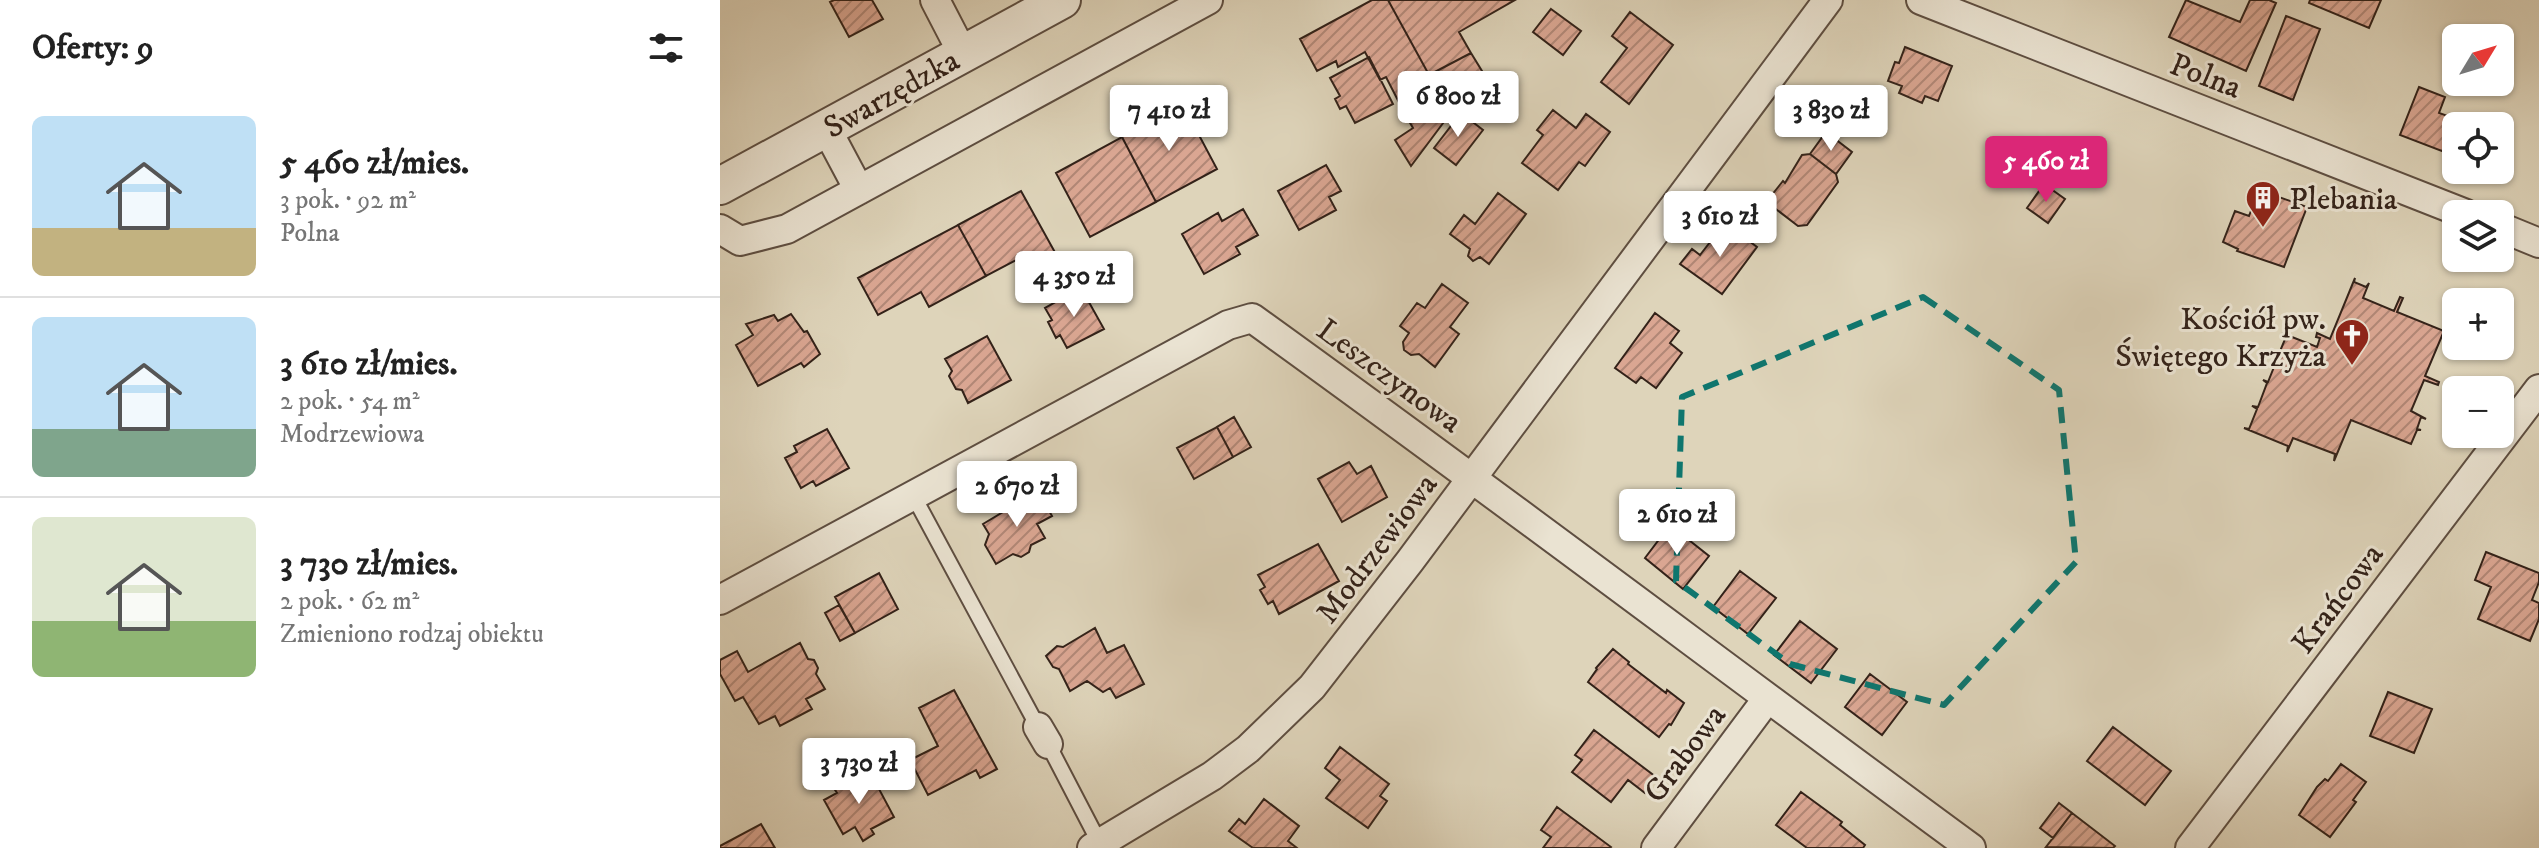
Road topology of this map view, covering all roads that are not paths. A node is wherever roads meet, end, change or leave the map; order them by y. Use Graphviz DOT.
graph roads {
  1 [pos="935,0"];
  2 [pos="1062,0"];
  3 [pos="1208,0"];
  4 [pos="1828,0"];
  5 [pos="1921,0"];
  6 [pos="963,54"];
  7 [pos="826,128"];
  8 [pos="720,186"];
  9 [pos="859,190"];
  10 [pos="2442,205"];
  11 [pos="720,229"];
  12 [pos="2514,233"];
  13 [pos="2539,243"];
  14 [pos="2539,389"];
  15 [pos="1472,478"];
  16 [pos="913,495"];
  17 [pos="720,600"];
  18 [pos="1767,699"];
  19 [pos="1096,846"];
  20 [pos="1656,848"];
  21 [pos="1971,848"];
  22 [pos="2190,848"];
  1 -- 6 [label="street"];
  2 -- 6 [label="street, Swarzędzka"];
  3 -- 9 [label="street"];
  4 -- 15 [label="street, Modrzewiowa"];
  5 -- 10 [label="street, Polna"];
  6 -- 7 [label="street, Swarzędzka"];
  7 -- 8 [label="street, Swarzędzka"];
  7 -- 9 [label="street"];
  9 -- 11 [label="street"];
  12 -- 13 [label="street"];
  14 -- 22 [label="street, Krańcowa"];
  15 -- 16 [label="street, Leszczynowa"];
  15 -- 18 [label="street, Leszczynowa"];
  15 -- 19 [label="street, Modrzewiowa"];
  16 -- 17 [label="street, Leszczynowa"];
  16 -- 19 [label="lane"];
  18 -- 20 [label="street, Grabowa"];
  18 -- 21 [label="street, Leszczynowa"];
}
